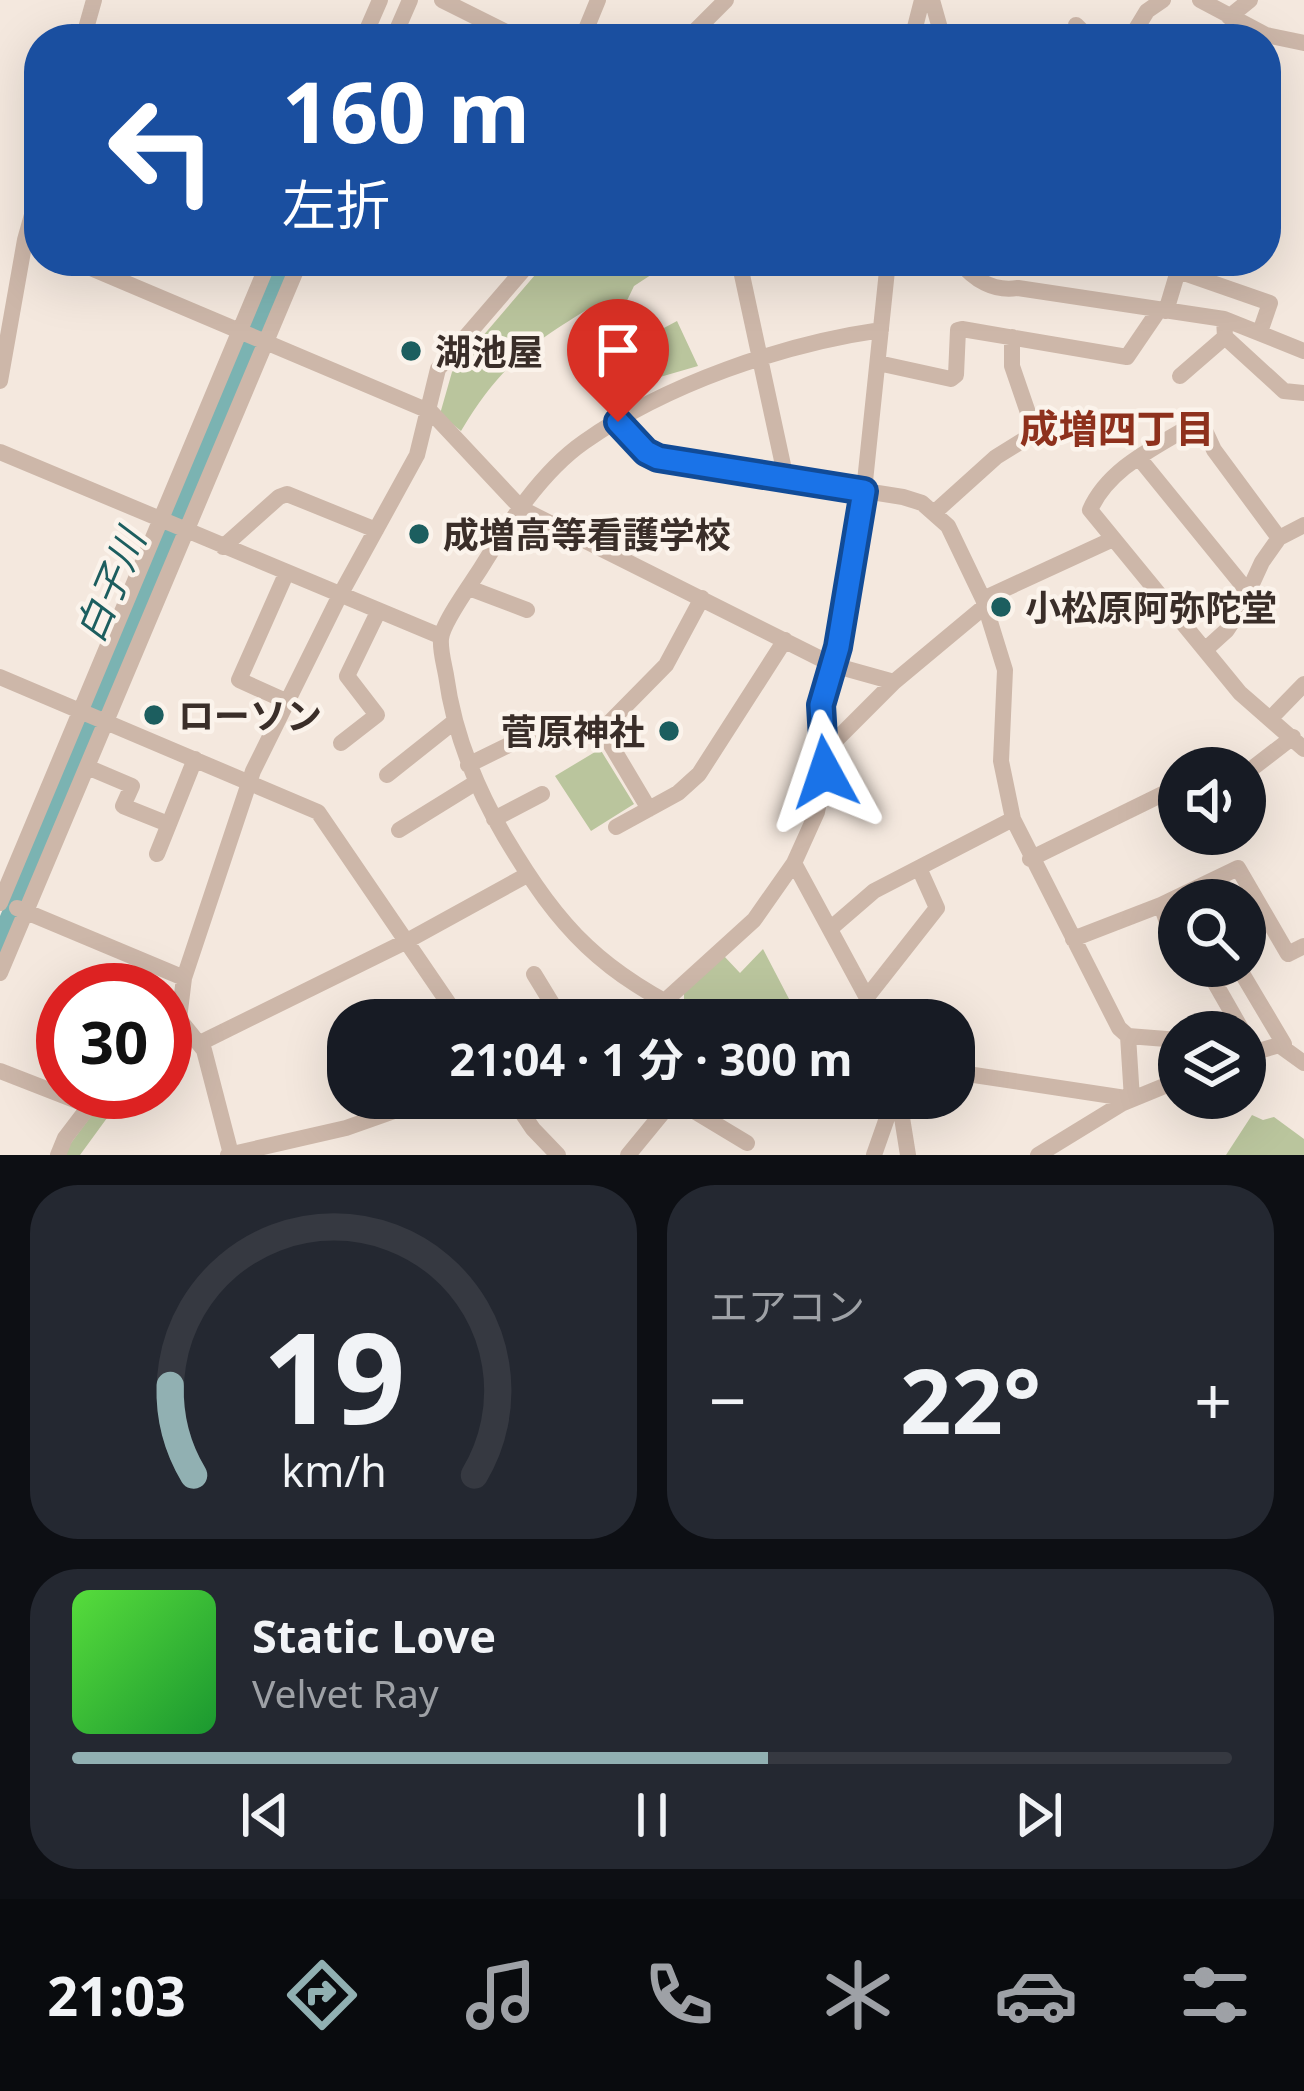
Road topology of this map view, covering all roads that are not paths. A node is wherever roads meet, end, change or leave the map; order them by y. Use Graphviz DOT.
graph roads {
  1 [pos="442,0"];
  2 [pos="726,0"];
  3 [pos="1200,0"];
  4 [pos="1250,0"];
  5 [pos="1228,17"];
  6 [pos="490,24"];
  7 [pos="702,24"];
  8 [pos="1243,24"];
  9 [pos="24,276"];
  10 [pos="109,276"];
  11 [pos="262,276"];
  12 [pos="294,276"];
  13 [pos="518,276"];
  14 [pos="742,276"];
  15 [pos="887,276"];
  16 [pos="973,276"];
  17 [pos="1176,276"];
  18 [pos="1190,276"];
  19 [pos="1162,310"];
  20 [pos="1224,328"];
  21 [pos="881,330"];
  22 [pos="240,332"];
  23 [pos="1260,332"];
  24 [pos="1012,337"];
  25 [pos="266,343"];
  26 [pos="1304,351"];
  27 [pos="760,361"];
  28 [pos="878,363"];
  29 [pos="1180,376"];
  30 [pos="0,381"];
  31 [pos="1304,393"];
  32 [pos="428,411"];
  33 [pos="618,422"];
  34 [pos="0,452"];
  35 [pos="1139,458"];
  36 [pos="786,479"];
  37 [pos="864,491"];
  38 [pos="522,509"];
  39 [pos="935,512"];
  40 [pos="162,521"];
  41 [pos="1304,525"];
  42 [pos="376,530"];
  43 [pos="185,531"];
  44 [pos="1279,538"];
  45 [pos="1111,541"];
  46 [pos="223,547"];
  47 [pos="286,574"];
  48 [pos="469,588"];
  49 [pos="1248,592"];
  50 [pos="339,597"];
  51 [pos="701,598"];
  52 [pos="983,603"];
  53 [pos="527,610"];
  54 [pos="378,612"];
  55 [pos="440,636"];
  56 [pos="785,640"];
  57 [pos="1206,649"];
  58 [pos="833,665"];
  59 [pos="0,676"];
  60 [pos="894,682"];
  61 [pos="1304,684"];
  62 [pos="288,702"];
  63 [pos="83,711"];
  64 [pos="1271,718"];
  65 [pos="104,721"];
  66 [pos="455,721"];
  67 [pos="529,735"];
  68 [pos="341,743"];
  69 [pos="1298,743"];
  70 [pos="824,752"];
  71 [pos="195,759"];
  72 [pos="1266,762"];
  73 [pos="468,765"];
  74 [pos="87,767"];
  75 [pos="387,775"];
  76 [pos="250,782"];
  77 [pos="475,783"];
  78 [pos="542,794"];
  79 [pos="1158,795"];
  80 [pos="649,809"];
  81 [pos="494,819"];
  82 [pos="1013,819"];
  83 [pos="168,824"];
  84 [pos="616,827"];
  85 [pos="399,830"];
  86 [pos="157,854"];
  87 [pos="1030,859"];
  88 [pos="794,863"];
  89 [pos="919,868"];
  90 [pos="527,875"];
  91 [pos="1214,879"];
  92 [pos="1244,879"];
  93 [pos="9,904"];
  94 [pos="1158,905"];
  95 [pos="1266,916"];
  96 [pos="830,928"];
  97 [pos="1073,939"];
  98 [pos="407,941"];
  99 [pos="1304,946"];
  100 [pos="149,963"];
  101 [pos="189,963"];
  102 [pos="0,973"];
  103 [pos="534,974"];
  104 [pos="867,997"];
  105 [pos="446,999"];
  106 [pos="549,999"];
  107 [pos="659,999"];
  108 [pos="667,999"];
  109 [pos="1229,1011"];
  110 [pos="1263,1011"];
  111 [pos="1266,1017"];
  112 [pos="192,1034"];
  113 [pos="1129,1036"];
  114 [pos="1158,1038"];
  115 [pos="200,1043"];
  116 [pos="1266,1043"];
  117 [pos="1304,1043"];
  118 [pos="1281,1044"];
  119 [pos="1304,1063"];
  120 [pos="0,1071"];
  121 [pos="975,1075"];
  122 [pos="36,1082"];
  123 [pos="1158,1088"];
  124 [pos="1132,1099"];
  125 [pos="80,1119"];
  126 [pos="372,1119"];
  127 [pos="529,1119"];
  128 [pos="651,1119"];
  129 [pos="707,1119"];
  130 [pos="888,1119"];
  131 [pos="900,1119"];
  132 [pos="747,1143"];
  133 [pos="280,1150"];
  134 [pos="58,1155"];
  135 [pos="229,1155"];
  136 [pos="558,1155"];
  137 [pos="628,1155"];
  138 [pos="874,1155"];
  139 [pos="908,1155"];
  140 [pos="1038,1155"];
  1 -- 6 [label="street"];
  2 -- 7 [label="street"];
  3 -- 5 [label="street"];
  4 -- 5 [label="street"];
  5 -- 8 [label="street"];
  9 -- 30 [label="street"];
  10 -- 22 [label="street"];
  11 -- 22 [label="street"];
  12 -- 25 [label="street"];
  13 -- 32 [label="street"];
  14 -- 27 [label="street"];
  15 -- 21 [label="street"];
  16 -- 19 [label="street"];
  17 -- 19 [label="street"];
  18 -- 23 [label="street"];
  19 -- 20 [label="street"];
  19 -- 24 [label="street"];
  20 -- 23 [label="street"];
  20 -- 29 [label="street"];
  20 -- 31 [label="street"];
  21 -- 27 [label="street"];
  21 -- 28 [label="street"];
  22 -- 25 [label="street"];
  22 -- 40 [label="street"];
  23 -- 26 [label="street"];
  24 -- 28 [label="street"];
  24 -- 39 [label="street"];
  25 -- 32 [label="street"];
  25 -- 43 [label="street"];
  27 -- 33 [label="street"];
  27 -- 36 [label="street"];
  28 -- 37 [label="street"];
  32 -- 38 [label="street"];
  32 -- 42 [label="street"];
  33 -- 36 [label="street"];
  33 -- 38 [label="street"];
  34 -- 40 [label="street"];
  35 -- 44 [label="street"];
  35 -- 45 [label="street"];
  35 -- 49 [label="street"];
  36 -- 37 [label="street"];
  37 -- 39 [label="street"];
  37 -- 58 [label="street"];
  38 -- 48 [label="street"];
  38 -- 51 [label="street"];
  39 -- 52 [label="street"];
  40 -- 43 [label="street"];
  40 -- 63 [label="street"];
  41 -- 44 [label="street"];
  42 -- 46 [label="street"];
  42 -- 50 [label="street"];
  43 -- 46 [label="street"];
  43 -- 65 [label="street"];
  44 -- 49 [label="street"];
  45 -- 52 [label="street"];
  45 -- 57 [label="street"];
  46 -- 47 [label="street"];
  47 -- 50 [label="street"];
  47 -- 62 [label="street"];
  48 -- 53 [label="street"];
  48 -- 55 [label="street"];
  49 -- 57 [label="street"];
  50 -- 54 [label="street"];
  50 -- 62 [label="street"];
  51 -- 56 [label="street"];
  51 -- 80 [label="street"];
  52 -- 60 [label="street"];
  52 -- 82 [label="street"];
  54 -- 55 [label="street"];
  54 -- 68 [label="street"];
  55 -- 66 [label="street"];
  56 -- 58 [label="street"];
  56 -- 80 [label="street"];
  57 -- 64 [label="street"];
  58 -- 60 [label="street"];
  58 -- 70 [label="street"];
  59 -- 63 [label="street"];
  60 -- 70 [label="street"];
  61 -- 64 [label="street"];
  62 -- 76 [label="street"];
  63 -- 65 [label="street"];
  63 -- 93 [label="street"];
  64 -- 69 [label="street"];
  65 -- 71 [label="street"];
  65 -- 74 [label="street"];
  66 -- 73 [label="street"];
  66 -- 75 [label="street"];
  67 -- 73 [label="street"];
  69 -- 72 [label="street"];
  70 -- 88 [label="street"];
  71 -- 76 [label="street"];
  71 -- 83 [label="street"];
  73 -- 77 [label="street"];
  74 -- 83 [label="street"];
  74 -- 93 [label="street"];
  76 -- 98 [label="street"];
  76 -- 101 [label="street"];
  77 -- 81 [label="street"];
  77 -- 85 [label="street"];
  78 -- 81 [label="street"];
  79 -- 87 [label="street"];
  80 -- 84 [label="street"];
  81 -- 90 [label="street"];
  82 -- 87 [label="street"];
  82 -- 89 [label="street"];
  83 -- 86 [label="street"];
  87 -- 97 [label="street"];
  88 -- 96 [label="street"];
  88 -- 108 [label="street"];
  89 -- 96 [label="street"];
  89 -- 104 [label="street"];
  90 -- 98 [label="street"];
  90 -- 107 [label="street"];
  91 -- 92 [label="street"];
  93 -- 100 [label="street"];
  93 -- 102 [label="street"];
  94 -- 97 [label="street"];
  95 -- 99 [label="street"];
  96 -- 104 [label="street"];
  97 -- 113 [label="street"];
  98 -- 105 [label="street"];
  98 -- 115 [label="street"];
  103 -- 106 [label="street"];
  109 -- 110 [label="street"];
  111 -- 118 [label="street"];
  112 -- 115 [label="street"];
  113 -- 114 [label="street"];
  113 -- 124 [label="street"];
  115 -- 135 [label="street"];
  116 -- 118 [label="street"];
  117 -- 118 [label="street"];
  118 -- 119 [label="street"];
  120 -- 122 [label="street"];
  121 -- 124 [label="street"];
  123 -- 124 [label="street"];
  124 -- 140 [label="street"];
  125 -- 134 [label="street"];
  126 -- 133 [label="street"];
  127 -- 136 [label="street"];
  128 -- 137 [label="street"];
  129 -- 132 [label="street"];
  130 -- 138 [label="street"];
  131 -- 139 [label="street"];
  133 -- 135 [label="street"];
}
